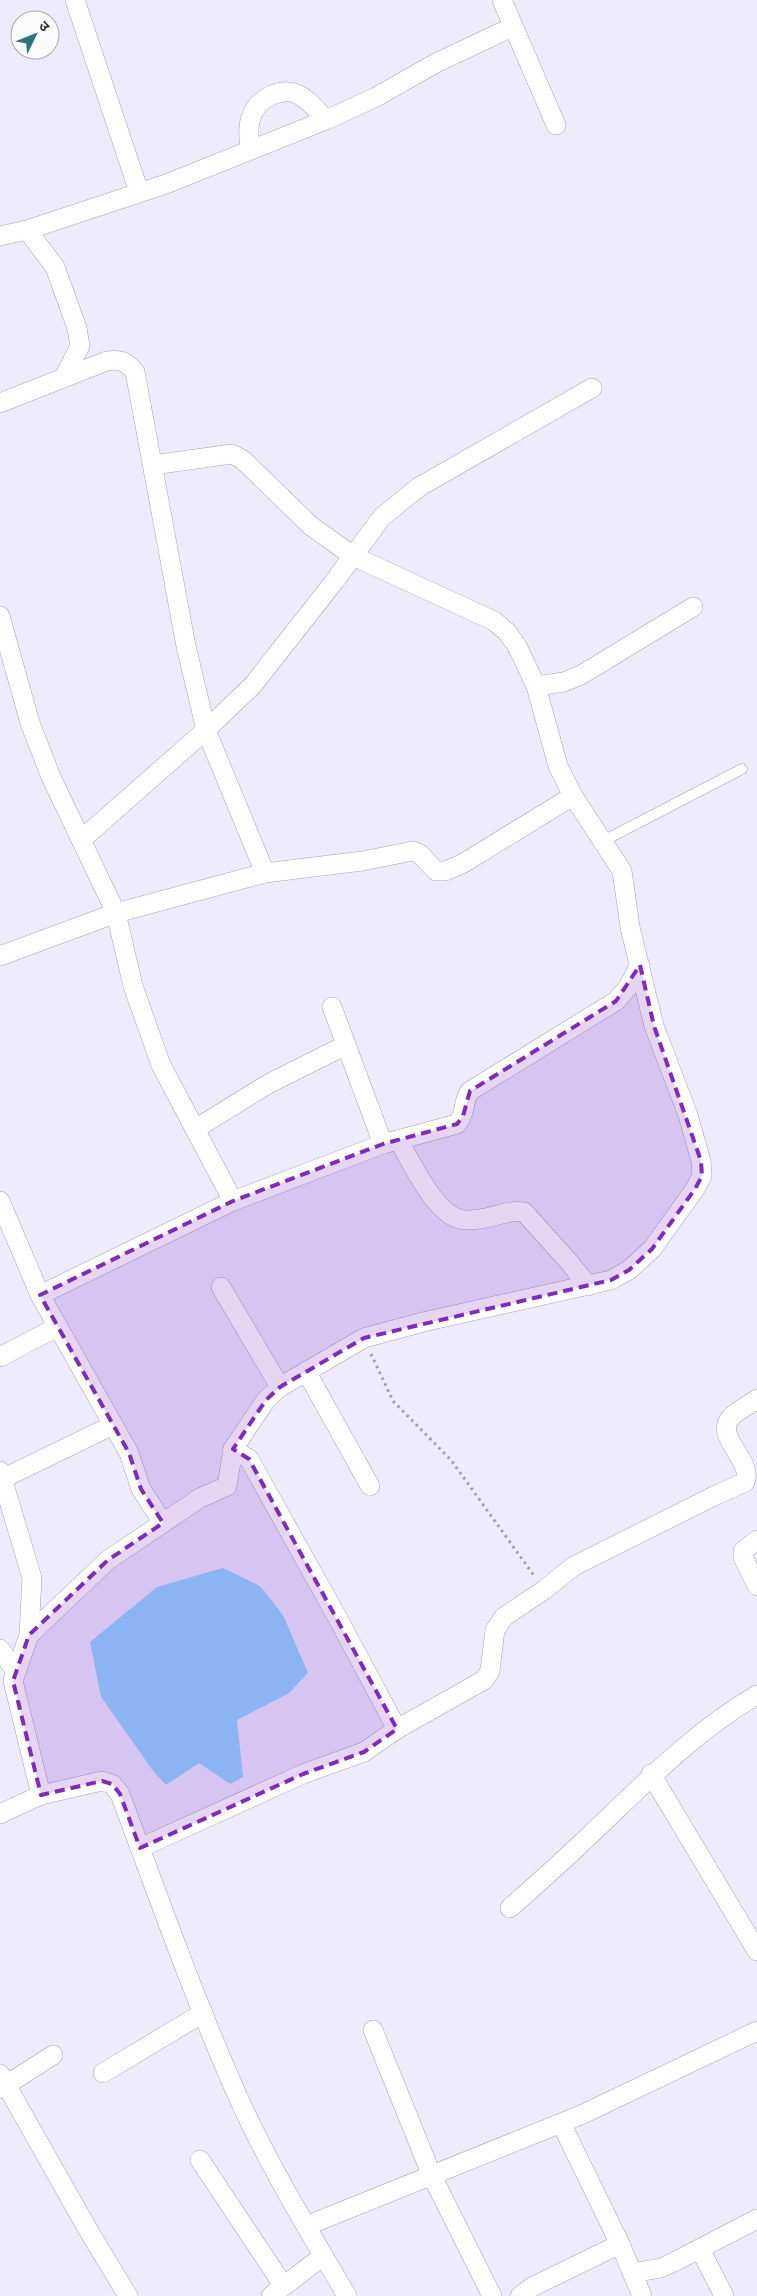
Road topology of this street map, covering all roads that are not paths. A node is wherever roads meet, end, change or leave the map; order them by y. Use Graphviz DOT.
graph roads {
  1 [pos="75,0"];
  2 [pos="502,0"];
  3 [pos="512,26"];
  4 [pos="326,120"];
  5 [pos="556,126"];
  6 [pos="250,150"];
  7 [pos="139,192"];
  8 [pos="26,230"];
  9 [pos="0,236"];
  10 [pos="64,377"];
  11 [pos="592,388"];
  12 [pos="0,403"];
  13 [pos="153,465"];
  14 [pos="353,556"];
  15 [pos="693,607"];
  16 [pos="0,616"];
  17 [pos="536,686"];
  18 [pos="206,730"];
  19 [pos="742,769"];
  20 [pos="573,796"];
  21 [pos="81,840"];
  22 [pos="602,841"];
  23 [pos="265,873"];
  24 [pos="116,913"];
  25 [pos="0,956"];
  26 [pos="640,965"];
  27 [pos="332,1007"];
  28 [pos="346,1045"];
  29 [pos="195,1129"];
  30 [pos="391,1142"];
  31 [pos="0,1200"];
  32 [pos="233,1201"];
  33 [pos="588,1286"];
  34 [pos="221,1287"];
  35 [pos="40,1295"];
  36 [pos="57,1327"];
  37 [pos="0,1356"];
  38 [pos="306,1371"];
  39 [pos="280,1387"];
  40 [pos="757,1399"];
  41 [pos="113,1425"];
  42 [pos="233,1449"];
  43 [pos="1,1476"];
  44 [pos="370,1486"];
  45 [pos="163,1523"];
  46 [pos="757,1540"];
  47 [pos="757,1586"];
  48 [pos="29,1635"];
  49 [pos="0,1649"];
  50 [pos="16,1672"];
  51 [pos="757,1695"];
  52 [pos="397,1729"];
  53 [pos="652,1774"];
  54 [pos="41,1795"];
  55 [pos="0,1814"];
  56 [pos="140,1848"];
  57 [pos="510,1908"];
  58 [pos="757,1951"];
  59 [pos="203,2013"];
  60 [pos="373,2030"];
  61 [pos="757,2031"];
  62 [pos="52,2055"];
  63 [pos="103,2073"];
  64 [pos="2,2083"];
  65 [pos="561,2123"];
  66 [pos="200,2160"];
  67 [pos="432,2176"];
  68 [pos="757,2219"];
  69 [pos="306,2226"];
  70 [pos="620,2244"];
  71 [pos="700,2249"];
  72 [pos="323,2256"];
  73 [pos="632,2273"];
  74 [pos="277,2290"];
  75 [pos="128,2296"];
  76 [pos="347,2296"];
  77 [pos="492,2296"];
  78 [pos="520,2296"];
  79 [pos="642,2296"];
  80 [pos="724,2296"];
  1 -- 7 [label="street"];
  2 -- 3 [label="street"];
  3 -- 4 [label="street"];
  3 -- 5 [label="street"];
  4 -- 6 [label="street"];
  4 -- 6 [label="street"];
  6 -- 7 [label="street"];
  7 -- 8 [label="street"];
  8 -- 9 [label="street"];
  8 -- 10 [label="street"];
  10 -- 12 [label="street"];
  10 -- 13 [label="street"];
  11 -- 14 [label="street"];
  13 -- 14 [label="street"];
  13 -- 18 [label="street"];
  14 -- 17 [label="street"];
  14 -- 18 [label="street"];
  15 -- 17 [label="street"];
  16 -- 21 [label="street"];
  17 -- 20 [label="street"];
  18 -- 21 [label="street"];
  18 -- 23 [label="street"];
  19 -- 22 [label="lane"];
  20 -- 22 [label="street"];
  20 -- 23 [label="street"];
  21 -- 24 [label="street"];
  22 -- 26 [label="street"];
  23 -- 24 [label="street"];
  24 -- 25 [label="street"];
  24 -- 29 [label="street"];
  26 -- 30 [label="street"];
  26 -- 33 [label="street"];
  27 -- 28 [label="street"];
  28 -- 29 [label="street"];
  28 -- 30 [label="street"];
  29 -- 32 [label="street"];
  30 -- 32 [label="street"];
  30 -- 33 [label="street"];
  31 -- 35 [label="street"];
  32 -- 35 [label="street"];
  33 -- 38 [label="street"];
  34 -- 39 [label="street"];
  35 -- 36 [label="street"];
  36 -- 37 [label="street"];
  36 -- 41 [label="street"];
  38 -- 39 [label="street"];
  38 -- 44 [label="street"];
  39 -- 42 [label="street"];
  40 -- 52 [label="street"];
  41 -- 43 [label="street"];
  41 -- 45 [label="street"];
  42 -- 45 [label="street"];
  42 -- 52 [label="street"];
  43 -- 48 [label="street"];
  45 -- 48 [label="street"];
  46 -- 47 [label="street"];
  48 -- 50 [label="street"];
  49 -- 50 [label="street"];
  50 -- 54 [label="street"];
  51 -- 53 [label="street"];
  52 -- 56 [label="street"];
  53 -- 57 [label="street"];
  53 -- 58 [label="street"];
  54 -- 55 [label="street"];
  54 -- 56 [label="street"];
  56 -- 59 [label="street"];
  59 -- 63 [label="street"];
  59 -- 69 [label="street"];
  60 -- 67 [label="street"];
  61 -- 65 [label="street"];
  62 -- 64 [label="street"];
  64 -- 75 [label="street"];
  65 -- 67 [label="street"];
  65 -- 70 [label="street"];
  66 -- 74 [label="street"];
  67 -- 69 [label="street"];
  67 -- 77 [label="street"];
  68 -- 71 [label="street"];
  69 -- 72 [label="street"];
  70 -- 73 [label="street"];
  70 -- 78 [label="street"];
  71 -- 73 [label="street"];
  71 -- 80 [label="street"];
  72 -- 74 [label="street"];
  72 -- 76 [label="street"];
  73 -- 79 [label="street"];
}
